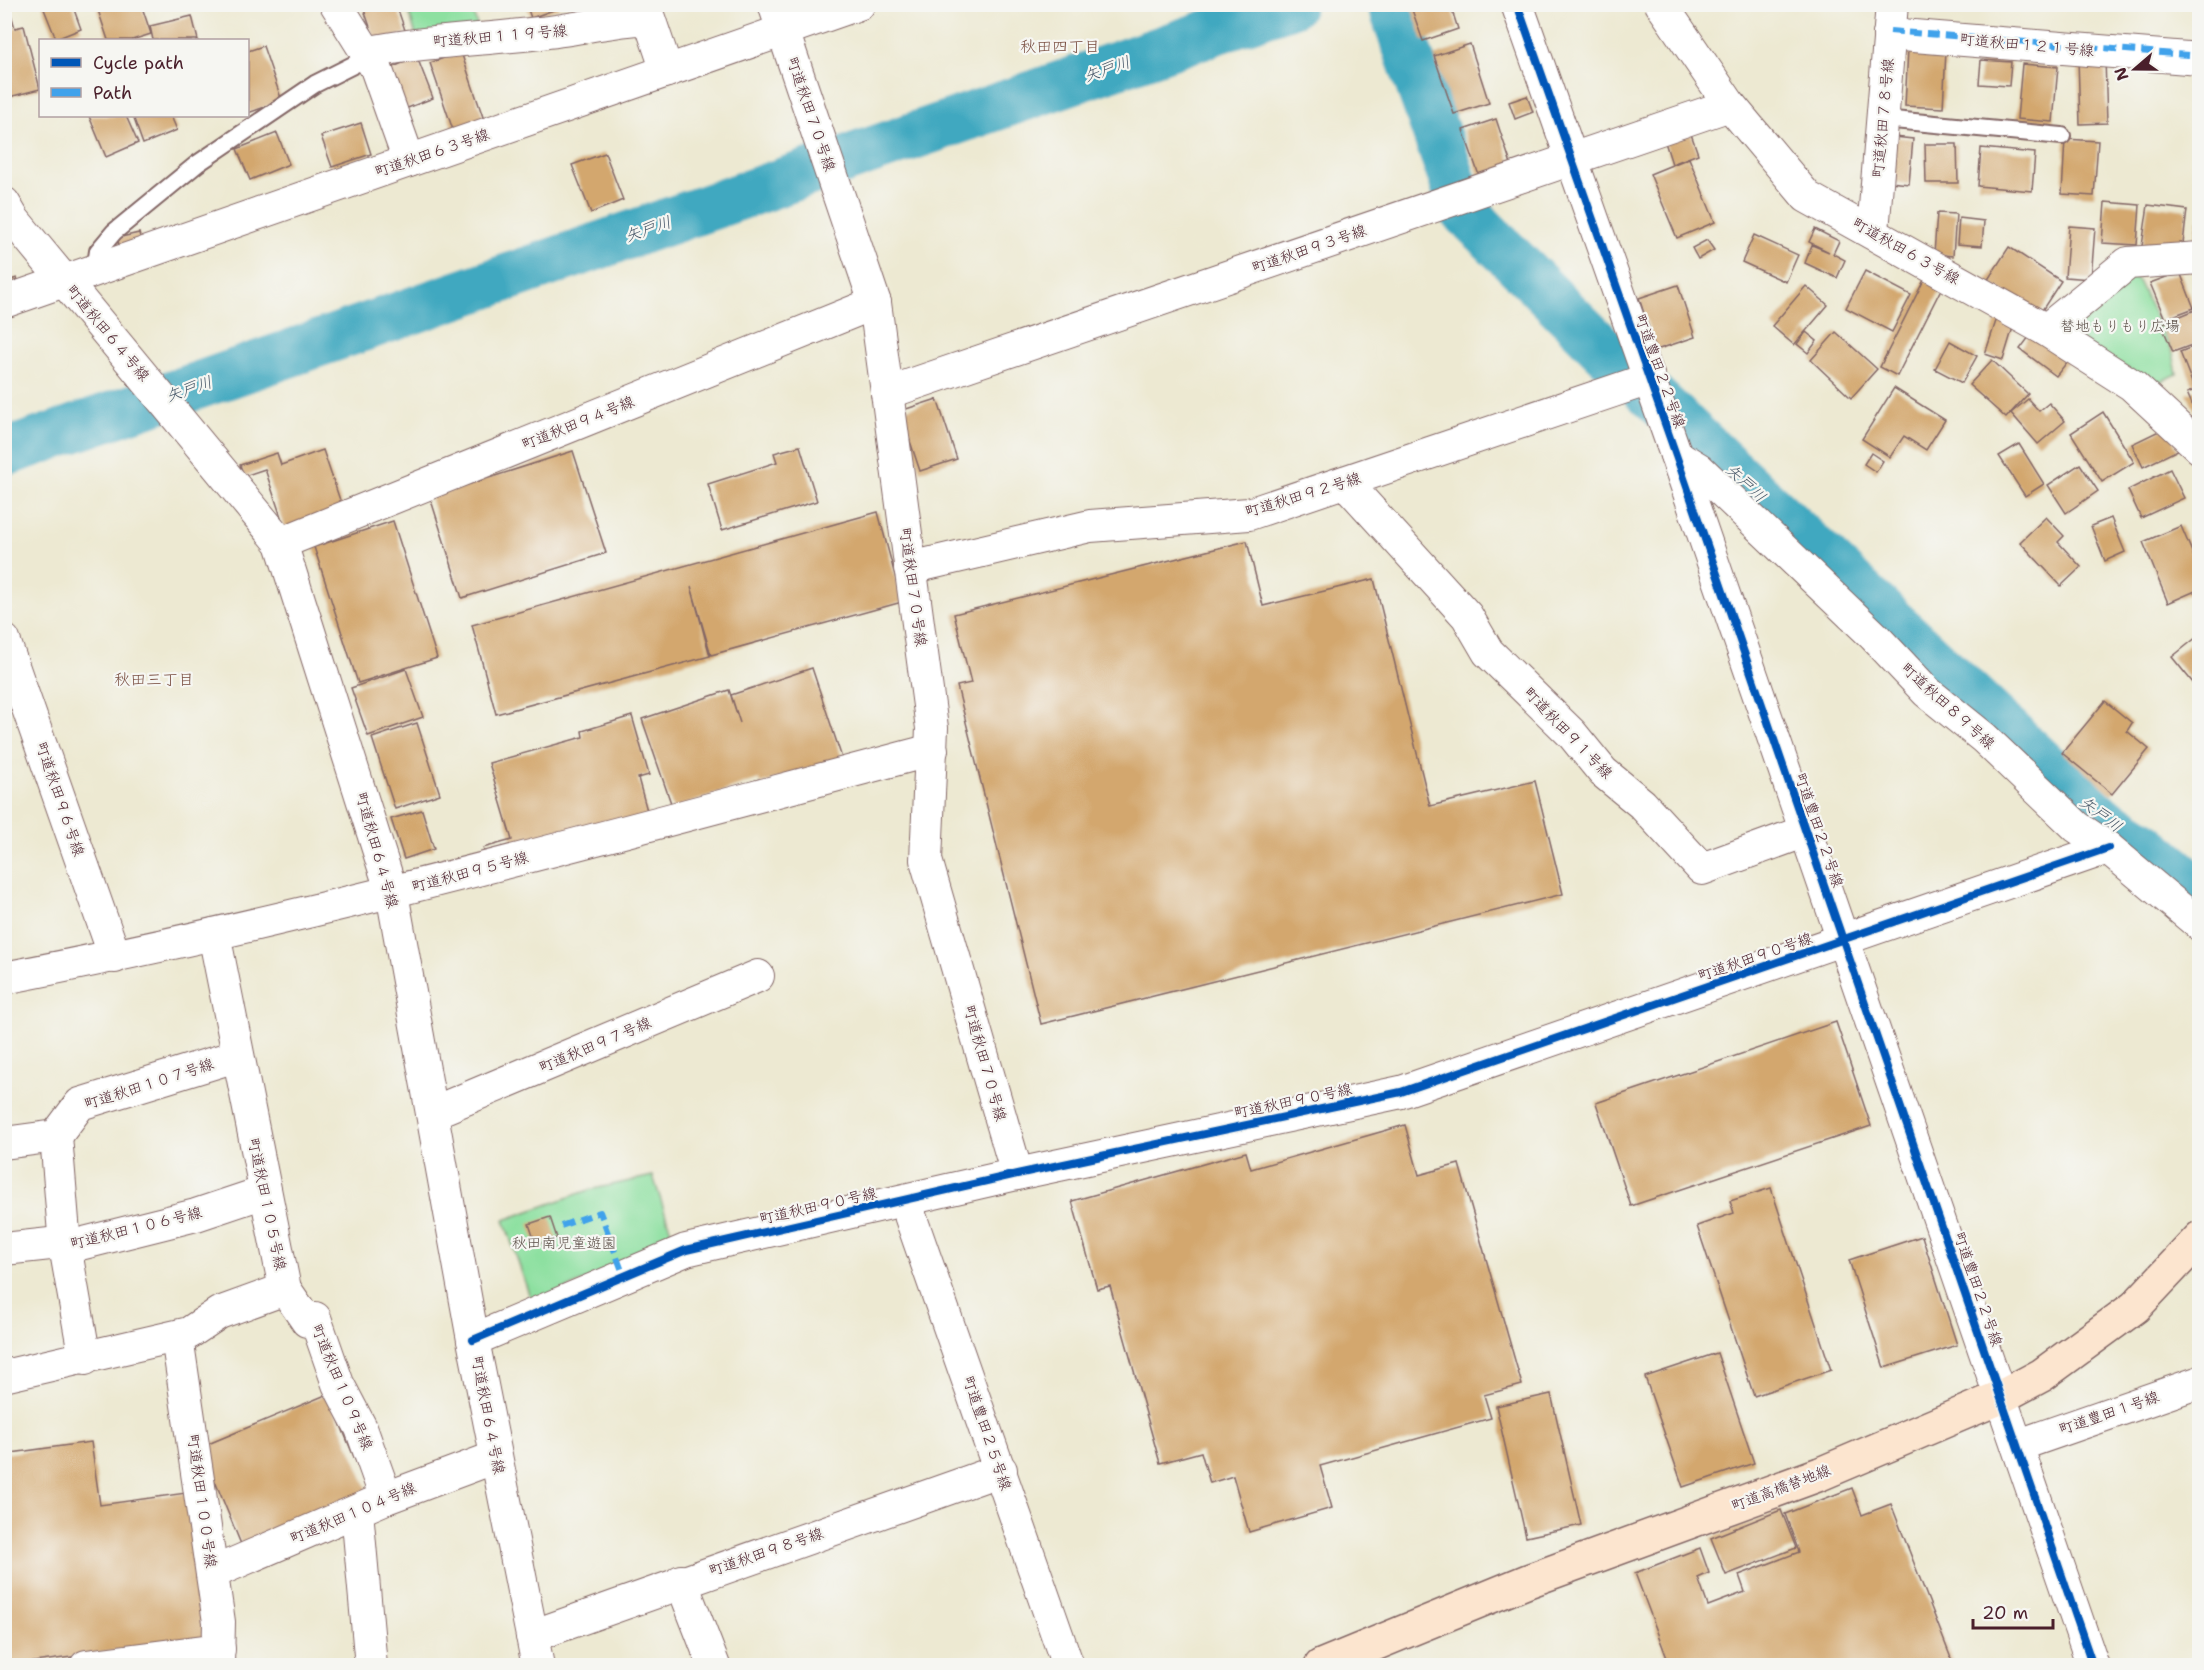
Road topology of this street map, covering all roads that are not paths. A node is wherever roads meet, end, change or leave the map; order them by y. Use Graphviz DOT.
graph roads {
  1 [pos="336,4"];
  2 [pos="859,4"];
  3 [pos="1517,4"];
  4 [pos="1661,4"];
  5 [pos="778,18"];
  6 [pos="1891,19"];
  7 [pos="367,55"];
  8 [pos="2199,59"];
  9 [pos="667,71"];
  10 [pos="1730,105"];
  11 [pos="1883,119"];
  12 [pos="2062,136"];
  13 [pos="1571,159"];
  14 [pos="409,161"];
  15 [pos="4,203"];
  16 [pos="1874,231"];
  17 [pos="2199,258"];
  18 [pos="94,271"];
  19 [pos="65,281"];
  20 [pos="4,302"];
  21 [pos="875,303"];
  22 [pos="2046,330"];
  23 [pos="1649,379"];
  24 [pos="888,393"];
  25 [pos="2199,446"];
  26 [pos="1676,455"];
  27 [pos="1345,482"];
  28 [pos="281,543"];
  29 [pos="910,568"];
  30 [pos="4,640"];
  31 [pos="932,750"];
  32 [pos="1806,831"];
  33 [pos="2108,848"];
  34 [pos="392,892"];
  35 [pos="2199,926"];
  36 [pos="214,934"];
  37 [pos="1843,942"];
  38 [pos="115,957"];
  39 [pos="758,976"];
  40 [pos="4,978"];
  41 [pos="236,1056"];
  42 [pos="432,1113"];
  43 [pos="56,1136"];
  44 [pos="4,1143"];
  45 [pos="1017,1174"];
  46 [pos="265,1192"];
  47 [pos="905,1201"];
  48 [pos="2199,1238"];
  49 [pos="65,1246"];
  50 [pos="4,1249"];
  51 [pos="285,1288"];
  52 [pos="177,1336"];
  53 [pos="473,1340"];
  54 [pos="85,1359"];
  55 [pos="4,1376"];
  56 [pos="2199,1382"];
  57 [pos="2001,1397"];
  58 [pos="2019,1445"];
  59 [pos="496,1456"];
  60 [pos="1001,1470"];
  61 [pos="386,1498"];
  62 [pos="357,1510"];
  63 [pos="212,1573"];
  64 [pos="681,1581"];
  65 [pos="535,1651"];
  66 [pos="218,1657"];
  67 [pos="86,1665"];
  68 [pos="371,1665"];
  69 [pos="714,1665"];
  70 [pos="1068,1665"];
  71 [pos="1321,1665"];
  72 [pos="2093,1665"];
  1 -- 7 [label="street"];
  2 -- 5 [label="street, 町道秋田６３号線"];
  3 -- 13 [label="street, 町道豊田２２号線"];
  4 -- 10 [label="street, 町道秋田６３号線"];
  5 -- 9 [label="street, 町道秋田６３号線"];
  5 -- 21 [label="street, 町道秋田７０号線"];
  6 -- 8 [label="street, 町道秋田１２１号線"];
  6 -- 11 [label="street, 町道秋田７８号線"];
  7 -- 9 [label="street, 町道秋田１１９号線"];
  7 -- 14 [label="street"];
  7 -- 18 [label="lane"];
  9 -- 14 [label="street, 町道秋田６３号線"];
  10 -- 13 [label="street, 町道秋田９３号線"];
  10 -- 16 [label="street, 町道秋田６３号線"];
  11 -- 12 [label="lane"];
  11 -- 16 [label="street, 町道秋田７８号線"];
  13 -- 23 [label="street, 町道豊田２２号線"];
  13 -- 24 [label="street, 町道秋田９３号線"];
  14 -- 18 [label="street, 町道秋田６３号線"];
  15 -- 19 [label="street, 町道秋田６４号線"];
  16 -- 22 [label="street, 町道秋田６３号線"];
  17 -- 22 [label="street"];
  18 -- 19 [label="street, 町道秋田６３号線"];
  19 -- 20 [label="street, 町道秋田６３号線"];
  19 -- 28 [label="street, 町道秋田６４号線"];
  21 -- 24 [label="street, 町道秋田７０号線"];
  21 -- 28 [label="street, 町道秋田９４号線"];
  22 -- 25 [label="street, 町道秋田６３号線"];
  23 -- 26 [label="street, 町道豊田２２号線"];
  23 -- 27 [label="street, 町道秋田９２号線"];
  24 -- 29 [label="street, 町道秋田７０号線"];
  26 -- 32 [label="street, 町道豊田２２号線"];
  26 -- 33 [label="street, 町道秋田８９号線"];
  27 -- 29 [label="street, 町道秋田９２号線"];
  27 -- 32 [label="street, 町道秋田９１号線"];
  28 -- 34 [label="street, 町道秋田６４号線"];
  29 -- 31 [label="street, 町道秋田７０号線"];
  30 -- 38 [label="street, 町道秋田９６号線"];
  31 -- 34 [label="street, 町道秋田９５号線"];
  31 -- 45 [label="street, 町道秋田７０号線"];
  32 -- 37 [label="street, 町道豊田２２号線"];
  33 -- 35 [label="street, 町道秋田８９号線"];
  33 -- 37 [label="street, 町道秋田９０号線"];
  34 -- 36 [label="street, 町道秋田９５号線"];
  34 -- 42 [label="street, 町道秋田６４号線"];
  36 -- 38 [label="street, 町道秋田９５号線"];
  36 -- 41 [label="street, 町道秋田１０５号線"];
  37 -- 45 [label="street, 町道秋田９０号線"];
  37 -- 57 [label="street, 町道豊田２２号線"];
  38 -- 40 [label="street, 町道秋田９５号線"];
  39 -- 42 [label="street, 町道秋田９７号線"];
  41 -- 43 [label="street, 町道秋田１０７号線"];
  41 -- 46 [label="street, 町道秋田１０５号線"];
  42 -- 53 [label="street, 町道秋田６４号線"];
  43 -- 44 [label="street"];
  43 -- 49 [label="street"];
  45 -- 47 [label="street, 町道秋田９０号線"];
  46 -- 49 [label="street, 町道秋田１０６号線"];
  46 -- 51 [label="street, 町道秋田１０５号線"];
  47 -- 53 [label="street, 町道秋田９０号線"];
  47 -- 60 [label="street, 町道豊田２５号線"];
  48 -- 57 [label="street, 町道高橋替地線"];
  49 -- 50 [label="street, 町道秋田１０６号線"];
  49 -- 54 [label="street"];
  51 -- 52 [label="street, 町道秋田１０５号線"];
  51 -- 61 [label="street, 町道秋田１０９号線"];
  52 -- 54 [label="street, 町道秋田１０５号線"];
  52 -- 63 [label="street, 町道秋田１００号線"];
  53 -- 59 [label="street, 町道秋田６４号線"];
  54 -- 55 [label="street, 町道秋田１０５号線"];
  56 -- 58 [label="street, 町道豊田１号線"];
  57 -- 58 [label="street, 町道豊田２２号線"];
  57 -- 71 [label="street, 町道高橋替地線"];
  58 -- 72 [label="street, 町道豊田２２号線"];
  59 -- 61 [label="street, 町道秋田１０４号線"];
  59 -- 65 [label="street, 町道秋田６４号線"];
  60 -- 64 [label="street, 町道秋田９８号線"];
  60 -- 70 [label="street, 町道豊田２５号線"];
  61 -- 62 [label="street, 町道秋田１０４号線"];
  62 -- 63 [label="street, 町道秋田１０４号線"];
  62 -- 68 [label="street"];
  63 -- 66 [label="street, 町道秋田１００号線"];
  64 -- 65 [label="street, 町道秋田９８号線"];
  64 -- 69 [label="street"];
  66 -- 67 [label="street"];
}
